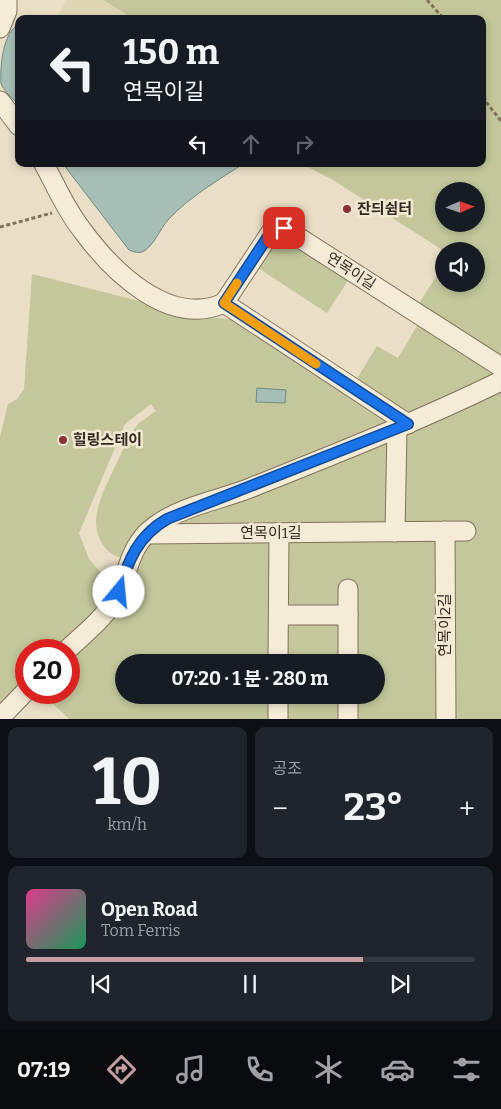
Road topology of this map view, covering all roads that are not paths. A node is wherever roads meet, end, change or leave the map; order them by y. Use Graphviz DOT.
graph roads {
  1 [pos="8,0"];
  2 [pos="0,28"];
  3 [pos="0,101"];
  4 [pos="15,121"];
  5 [pos="46,167"];
  6 [pos="224,303"];
  7 [pos="501,367"];
  8 [pos="501,381"];
  9 [pos="402,427"];
  10 [pos="445,531"];
  11 [pos="466,531"];
  12 [pos="395,532"];
  13 [pos="279,533"];
  14 [pos="146,534"];
  15 [pos="348,589"];
  16 [pos="279,615"];
  17 [pos="348,615"];
  18 [pos="78,639"];
  19 [pos="278,654"];
  20 [pos="348,654"];
  21 [pos="15,702"];
  22 [pos="278,704"];
  23 [pos="348,704"];
  24 [pos="0,718"];
  25 [pos="278,719"];
  26 [pos="348,719"];
  27 [pos="446,719"];
  1 -- 2 [label="street"];
  3 -- 4 [label="street"];
  5 -- 6 [label="street"];
  6 -- 7 [label="street, 연목이길"];
  6 -- 9 [label="street"];
  8 -- 9 [label="street"];
  9 -- 12 [label="street"];
  9 -- 14 [label="street"];
  10 -- 11 [label="street, 연목이1길"];
  10 -- 12 [label="street, 연목이1길"];
  10 -- 27 [label="street, 연목이2길"];
  12 -- 13 [label="street, 연목이1길"];
  13 -- 14 [label="street, 연목이1길"];
  13 -- 16 [label="street"];
  14 -- 18 [label="street"];
  15 -- 17 [label="street"];
  16 -- 17 [label="street"];
  16 -- 19 [label="street"];
  17 -- 20 [label="street"];
  21 -- 24 [label="street"];
  22 -- 25 [label="street"];
  23 -- 26 [label="street"];
}
